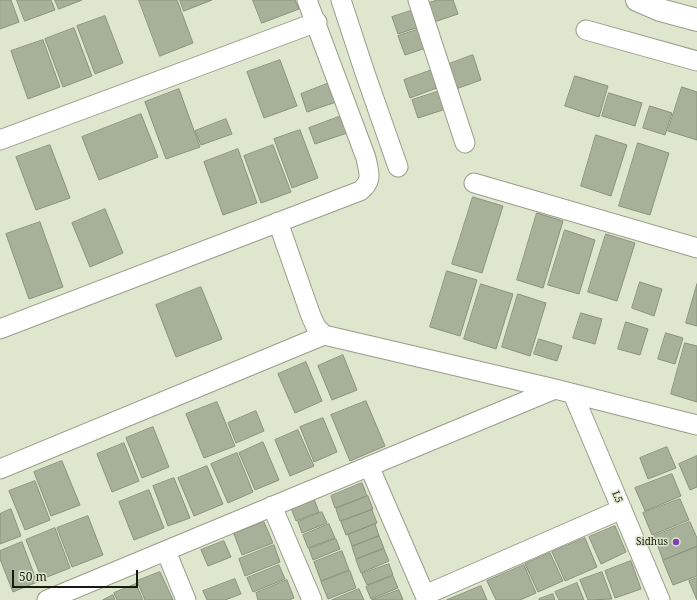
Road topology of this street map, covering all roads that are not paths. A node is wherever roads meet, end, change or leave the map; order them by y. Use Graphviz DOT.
graph roads {
  1 [pos="307,0"];
  2 [pos="342,0"];
  3 [pos="418,0"];
  4 [pos="637,0"];
  5 [pos="697,20"];
  6 [pos="317,22"];
  7 [pos="586,30"];
  8 [pos="697,61"];
  9 [pos="0,140"];
  10 [pos="465,143"];
  11 [pos="398,167"];
  12 [pos="474,183"];
  13 [pos="278,222"];
  14 [pos="697,248"];
  15 [pos="0,329"];
  16 [pos="324,335"];
  17 [pos="555,389"];
  18 [pos="573,394"];
  19 [pos="697,425"];
  20 [pos="369,466"];
  21 [pos="0,469"];
  22 [pos="272,506"];
  23 [pos="622,509"];
  24 [pos="166,550"];
  25 [pos="426,598"];
  26 [pos="47,600"];
  27 [pos="186,600"];
  28 [pos="312,600"];
  29 [pos="660,600"];
  1 -- 6 [label="street"];
  2 -- 11 [label="street"];
  3 -- 10 [label="street"];
  4 -- 5 [label="street"];
  6 -- 9 [label="street"];
  6 -- 13 [label="street"];
  7 -- 8 [label="street"];
  12 -- 14 [label="street"];
  13 -- 15 [label="street"];
  13 -- 16 [label="street"];
  16 -- 17 [label="street"];
  16 -- 21 [label="street"];
  17 -- 18 [label="street"];
  17 -- 20 [label="street"];
  18 -- 19 [label="street"];
  18 -- 23 [label="street, L5"];
  20 -- 22 [label="street"];
  20 -- 25 [label="street"];
  22 -- 24 [label="street"];
  22 -- 28 [label="street"];
  23 -- 25 [label="street"];
  23 -- 29 [label="street, L5"];
  24 -- 26 [label="street"];
  24 -- 27 [label="street"];
}
